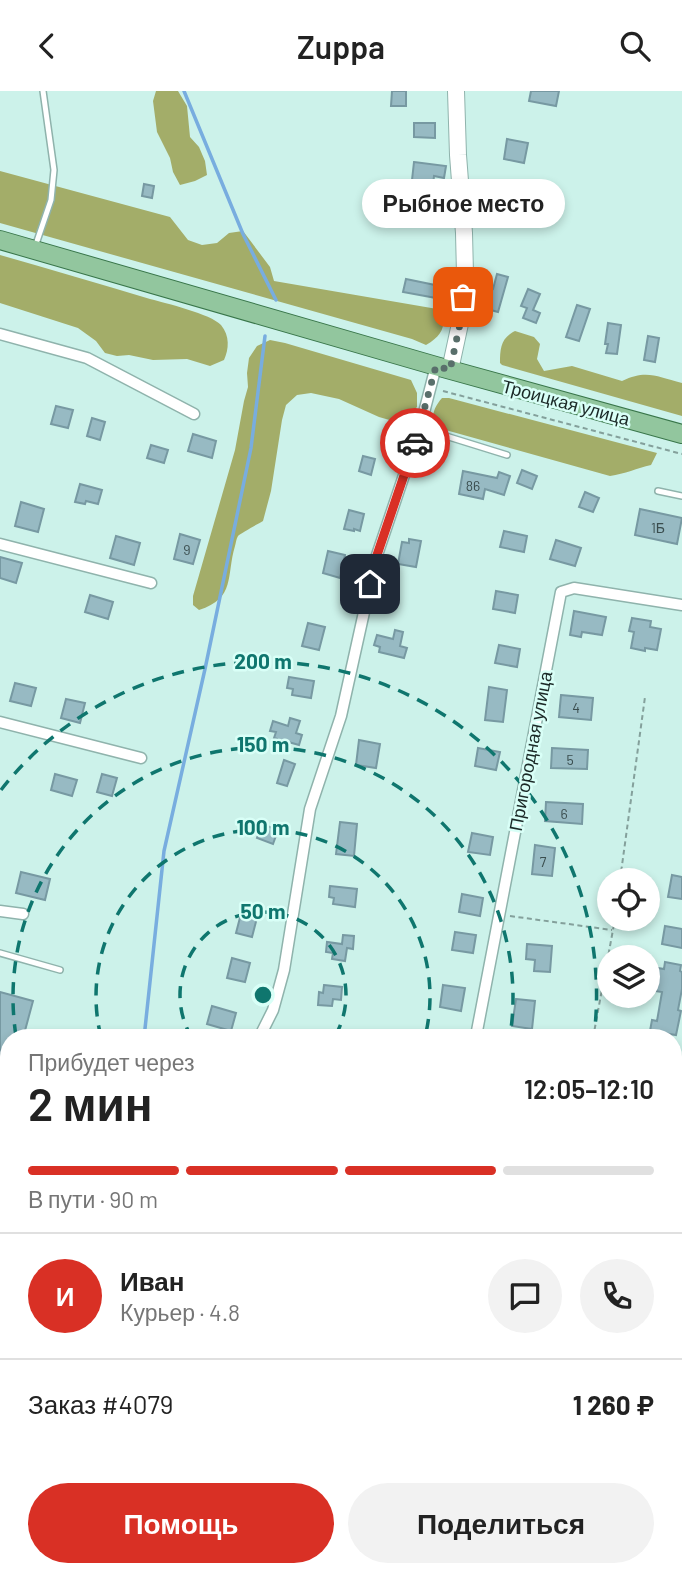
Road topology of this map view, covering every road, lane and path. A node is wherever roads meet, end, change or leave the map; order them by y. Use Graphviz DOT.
graph roads {
  1 [pos="43,91"];
  2 [pos="456,91"];
  3 [pos="0,240"];
  4 [pos="34,250"];
  5 [pos="0,334"];
  6 [pos="443,368"];
  7 [pos="430,388"];
  8 [pos="194,414"];
  9 [pos="420,428"];
  10 [pos="682,434"];
  11 [pos="682,454"];
  12 [pos="507,455"];
  13 [pos="658,491"];
  14 [pos="682,496"];
  15 [pos="0,544"];
  16 [pos="151,583"];
  17 [pos="682,605"];
  18 [pos="645,697"];
  19 [pos="0,722"];
  20 [pos="141,758"];
  21 [pos="622,868"];
  22 [pos="23,914"];
  23 [pos="1,915"];
  24 [pos="499,915"];
  25 [pos="597,928"];
  26 [pos="613,931"];
  27 [pos="0,953"];
  28 [pos="60,970"];
  29 [pos="264,1029"];
  30 [pos="477,1029"];
  31 [pos="595,1029"];
  1 -- 4 [label="lane"];
  2 -- 6 [label="street"];
  3 -- 4 [label="main road, Троицкая улица"];
  4 -- 6 [label="main road, Троицкая улица"];
  5 -- 8 [label="street"];
  6 -- 7 [label="street"];
  6 -- 10 [label="main road, Троицкая улица"];
  7 -- 9 [label="street"];
  7 -- 11 [label="path"];
  9 -- 12 [label="lane"];
  9 -- 29 [label="street"];
  13 -- 14 [label="lane"];
  15 -- 16 [label="street"];
  17 -- 24 [label="street, Пригородная улица"];
  18 -- 21 [label="path"];
  19 -- 20 [label="street"];
  22 -- 23 [label="street"];
  24 -- 25 [label="path"];
  24 -- 30 [label="street, Пригородная улица"];
  26 -- 31 [label="path"];
  27 -- 28 [label="lane"];
}
